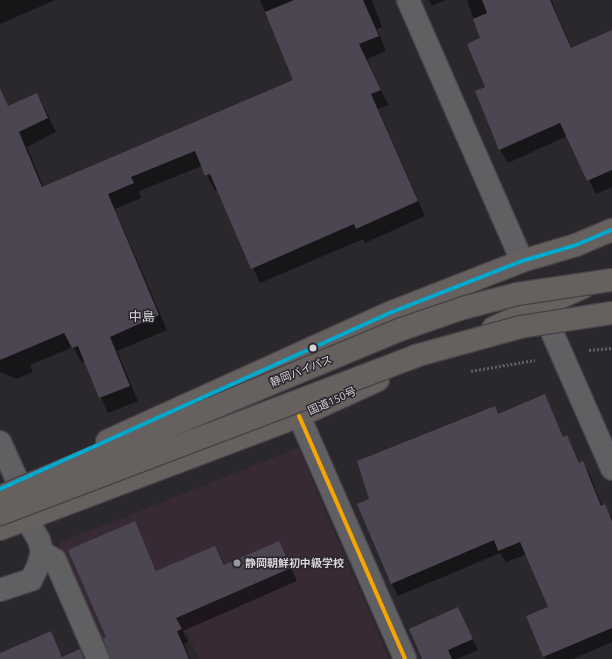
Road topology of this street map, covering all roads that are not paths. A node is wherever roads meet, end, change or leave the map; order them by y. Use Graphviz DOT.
graph roads {
  1 [pos="408,0"];
  2 [pos="612,230"];
  3 [pos="522,261"];
  4 [pos="612,275"];
  5 [pos="612,280"];
  6 [pos="541,307"];
  7 [pos="612,313"];
  8 [pos="299,416"];
  9 [pos="0,442"];
  10 [pos="612,469"];
  11 [pos="9,485"];
  12 [pos="0,497"];
  13 [pos="0,514"];
  14 [pos="26,518"];
  15 [pos="0,529"];
  16 [pos="42,552"];
  17 [pos="0,590"];
  18 [pos="98,659"];
  19 [pos="405,659"];
  1 -- 3 [label="street"];
  2 -- 3 [label="highway"];
  3 -- 11 [label="highway"];
  4 -- 6 [label="highway, 国道150号"];
  5 -- 12 [label="highway, 静岡バイパス, bridge"];
  6 -- 8 [label="highway, 国道150号"];
  6 -- 10 [label="street"];
  7 -- 13 [label="highway, bridge"];
  8 -- 14 [label="highway, 国道150号"];
  8 -- 19 [label="street"];
  9 -- 11 [label="street"];
  14 -- 15 [label="highway, 国道150号"];
  14 -- 16 [label="street"];
  16 -- 17 [label="street"];
  16 -- 18 [label="street"];
}
